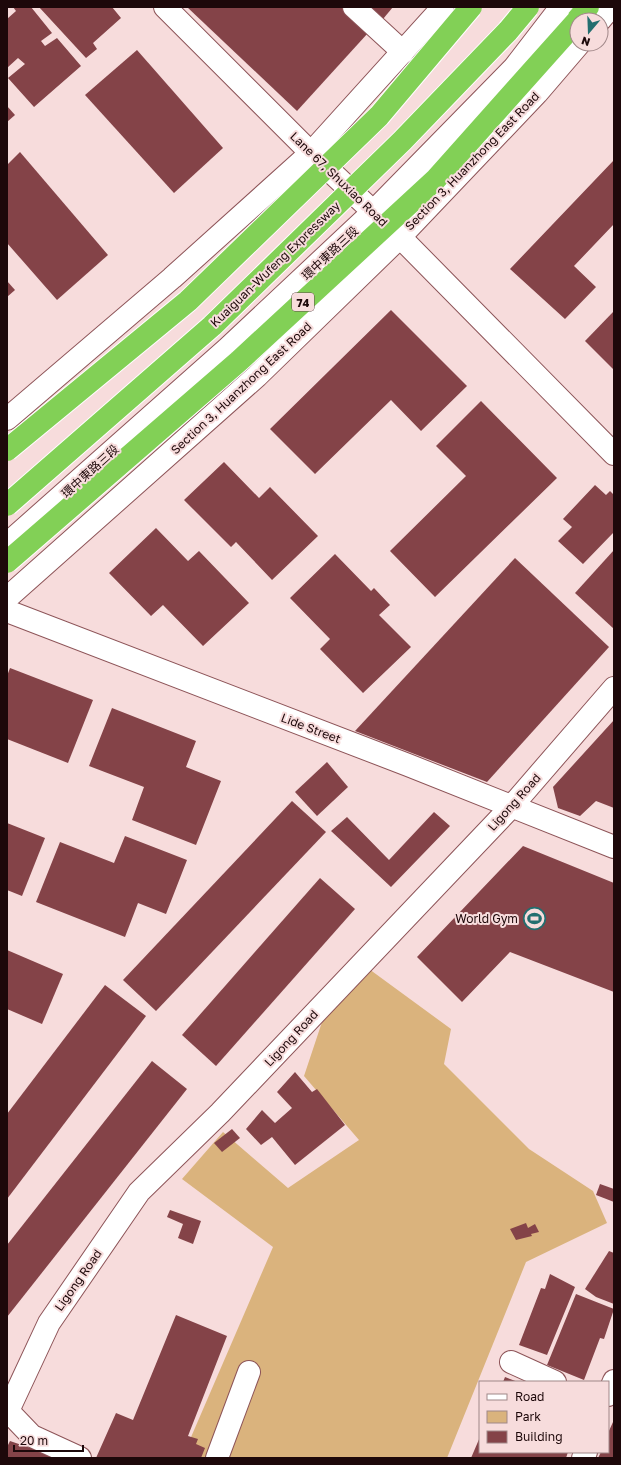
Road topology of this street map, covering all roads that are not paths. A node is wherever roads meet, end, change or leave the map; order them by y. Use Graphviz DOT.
graph roads {
  1 [pos="165,7"];
  2 [pos="354,7"];
  3 [pos="439,7"];
  4 [pos="442,7"];
  5 [pos="471,7"];
  6 [pos="528,7"];
  7 [pos="562,7"];
  8 [pos="611,7"];
  9 [pos="598,12"];
  10 [pos="425,28"];
  11 [pos="569,34"];
  12 [pos="403,52"];
  13 [pos="572,52"];
  14 [pos="311,153"];
  15 [pos="373,212"];
  16 [pos="400,237"];
  17 [pos="7,419"];
  18 [pos="7,450"];
  19 [pos="614,454"];
  20 [pos="7,505"];
  21 [pos="7,544"];
  22 [pos="7,562"];
  23 [pos="7,598"];
  24 [pos="7,611"];
  25 [pos="614,688"];
  26 [pos="511,806"];
  27 [pos="614,847"];
  28 [pos="511,1362"];
  29 [pos="249,1372"];
  30 [pos="552,1381"];
  31 [pos="614,1381"];
  32 [pos="609,1393"];
  33 [pos="7,1412"];
  34 [pos="80,1458"];
  35 [pos="217,1458"];
  1 -- 14 [label="street, Lane 67, Shuxiao Road"];
  2 -- 12 [label="street"];
  3 -- 10 [label="street"];
  4 -- 10 [label="street"];
  5 -- 18 [label="highway, bridge"];
  6 -- 20 [label="highway, Kuaiguan-Wufeng Expressway, bridge"];
  7 -- 15 [label="street, 環中東路三段"];
  8 -- 9 [label="street"];
  10 -- 12 [label="street"];
  11 -- 22 [label="highway, 74, bridge"];
  12 -- 14 [label="street"];
  13 -- 16 [label="street, Section 3, Huanzhong East Road"];
  14 -- 15 [label="street, Lane 67, Shuxiao Road"];
  14 -- 17 [label="street"];
  15 -- 16 [label="street, Lane 67, Shuxiao Road"];
  15 -- 21 [label="street, 環中東路三段"];
  16 -- 19 [label="street, Lane 67, Shuxiao Road"];
  16 -- 23 [label="street, Section 3, Huanzhong East Road"];
  24 -- 26 [label="street, Lide Street"];
  25 -- 26 [label="street, Ligong Road"];
  26 -- 27 [label="street, Lide Street"];
  26 -- 33 [label="street, Ligong Road"];
  28 -- 30 [label="street"];
  29 -- 35 [label="street"];
  31 -- 32 [label="street"];
  33 -- 34 [label="street"];
}
